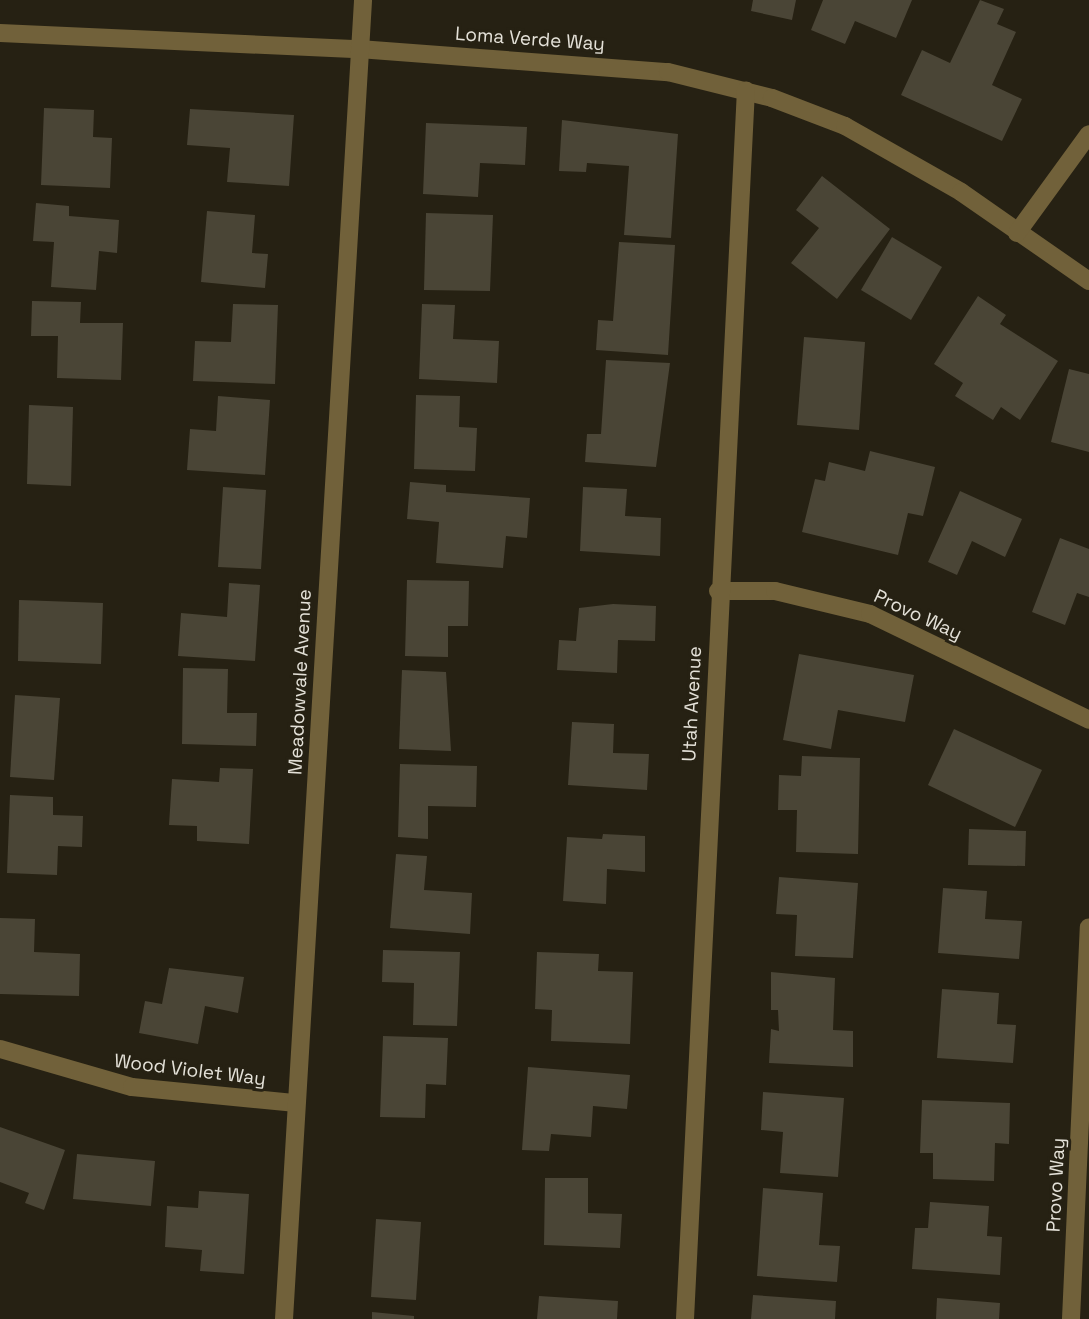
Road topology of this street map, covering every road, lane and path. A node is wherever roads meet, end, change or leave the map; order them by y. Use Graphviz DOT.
graph roads {
  1 [pos="363,0"];
  2 [pos="0,33"];
  3 [pos="359,49"];
  4 [pos="746,91"];
  5 [pos="1089,134"];
  6 [pos="1017,233"];
  7 [pos="1089,281"];
  8 [pos="718,591"];
  9 [pos="1089,720"];
  10 [pos="1089,928"];
  11 [pos="0,1049"];
  12 [pos="296,1104"];
  13 [pos="284,1319"];
  14 [pos="685,1319"];
  15 [pos="1071,1319"];
  1 -- 3 [label="street, Meadowvale Avenue"];
  2 -- 3 [label="street, Loma Verde Way"];
  3 -- 4 [label="street, Loma Verde Way"];
  3 -- 12 [label="street, Meadowvale Avenue"];
  4 -- 6 [label="street, Loma Verde Way"];
  4 -- 8 [label="street, Utah Avenue"];
  5 -- 6 [label="street"];
  6 -- 7 [label="street, Loma Verde Way"];
  8 -- 9 [label="street, Provo Way"];
  8 -- 14 [label="street, Utah Avenue"];
  10 -- 15 [label="street, Provo Way"];
  11 -- 12 [label="street, Wood Violet Way"];
  12 -- 13 [label="street, Meadowvale Avenue"];
}
